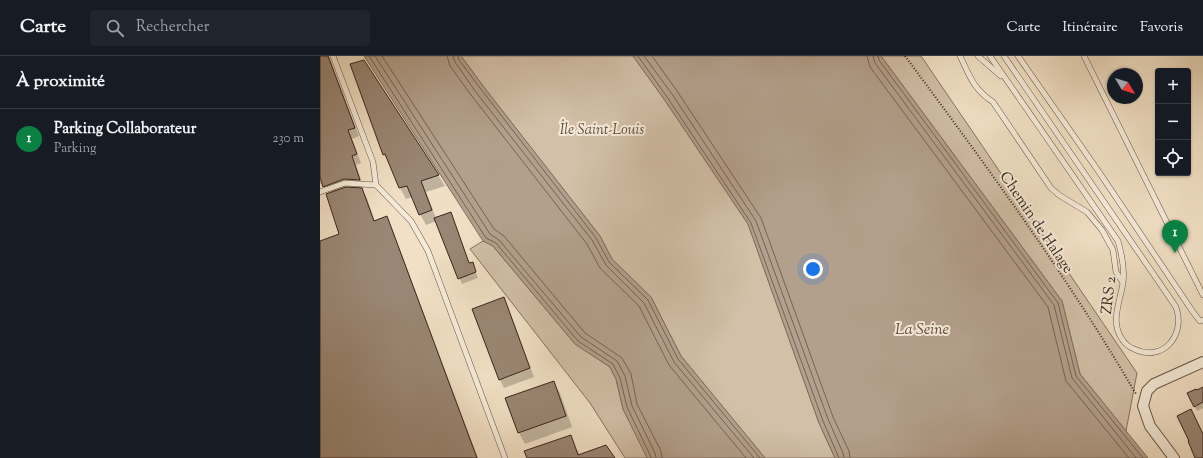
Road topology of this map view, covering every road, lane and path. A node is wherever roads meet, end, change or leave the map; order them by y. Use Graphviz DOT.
graph roads {
  1 [pos="333,56"];
  2 [pos="905,56"];
  3 [pos="960,56"];
  4 [pos="978,56"];
  5 [pos="990,56"];
  6 [pos="1004,56"];
  7 [pos="1018,56"];
  8 [pos="1084,56"];
  9 [pos="1006,80"];
  10 [pos="376,185"];
  11 [pos="320,192"];
  12 [pos="1123,283"];
  13 [pos="1203,295"];
  14 [pos="1203,320"];
  15 [pos="1203,362"];
  16 [pos="1143,406"];
  17 [pos="505,458"];
  18 [pos="1174,458"];
  1 -- 10 [label="lane"];
  2 -- 16 [label="path, Chemin de Halage"];
  3 -- 12 [label="lane"];
  4 -- 9 [label="lane, ZRS 2"];
  5 -- 9 [label="lane, ZRS 2"];
  6 -- 12 [label="lane, ZRS 2"];
  7 -- 14 [label="lane"];
  8 -- 13 [label="lane"];
  9 -- 12 [label="lane, ZRS 2"];
  10 -- 11 [label="lane"];
  10 -- 17 [label="lane"];
  15 -- 16 [label="street"];
  16 -- 18 [label="street"];
}
